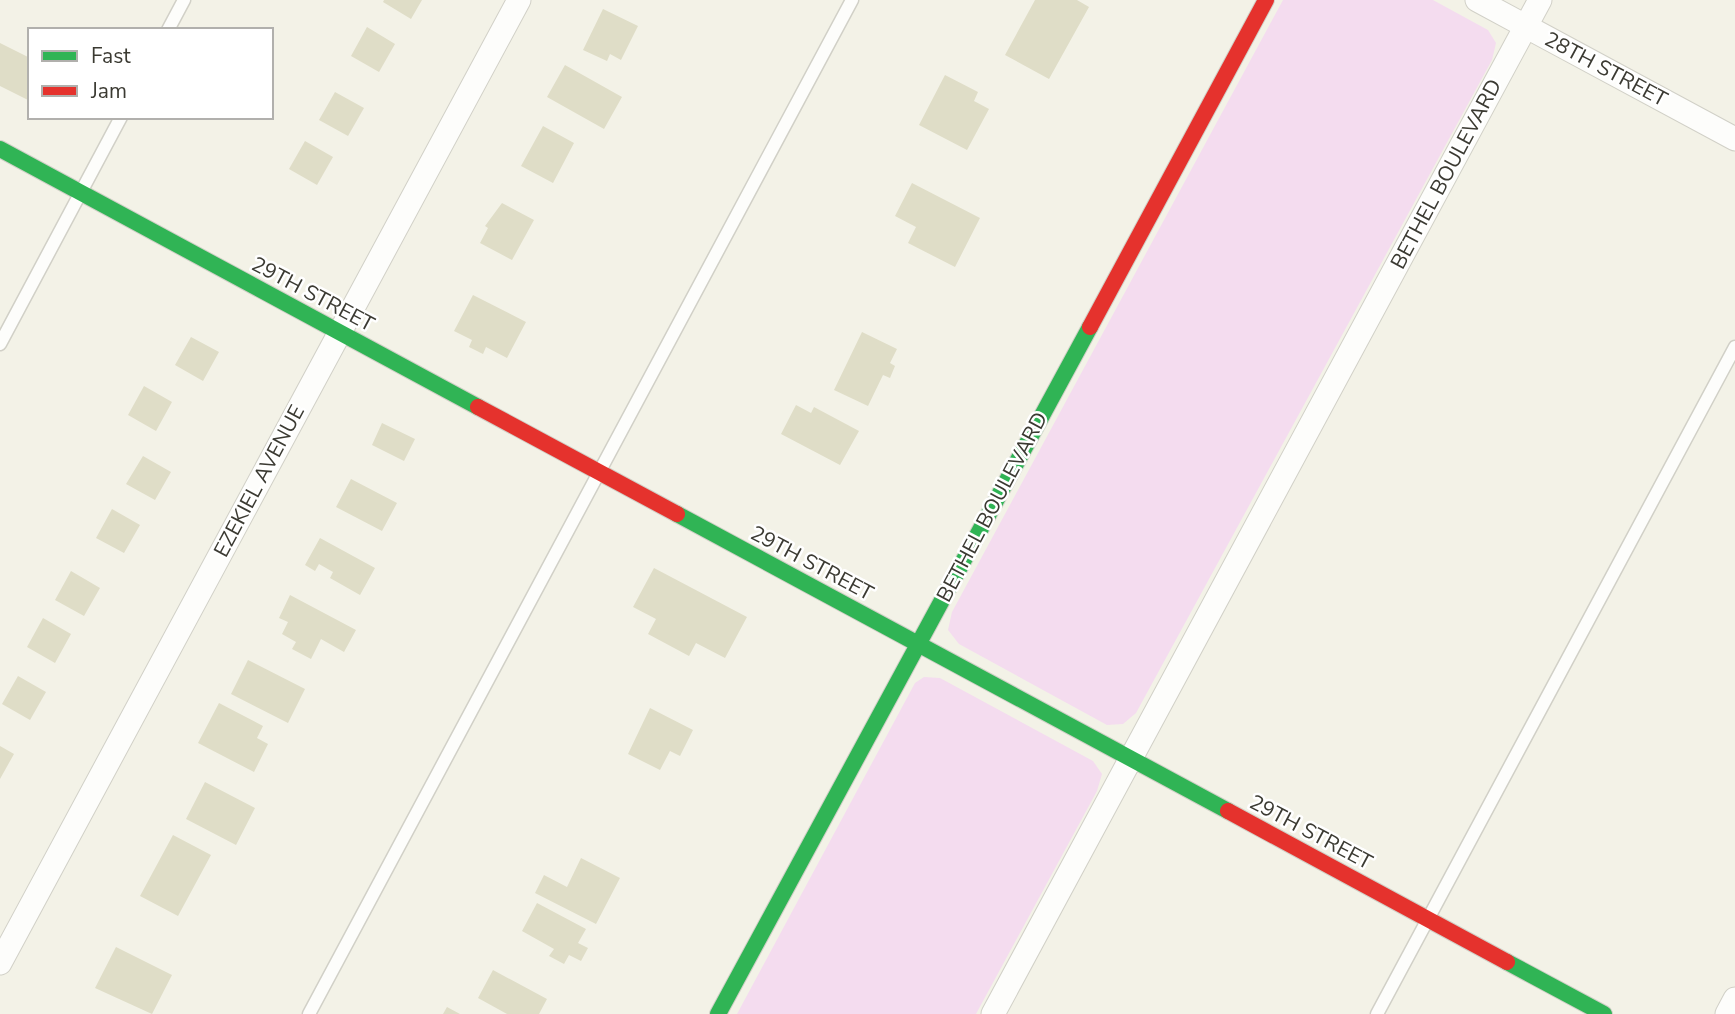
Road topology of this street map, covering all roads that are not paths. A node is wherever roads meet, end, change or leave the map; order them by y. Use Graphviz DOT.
graph roads {
  1 [pos="184,0"];
  2 [pos="519,0"];
  3 [pos="852,0"];
  4 [pos="1266,0"];
  5 [pos="1478,0"];
  6 [pos="1540,0"];
  7 [pos="1526,26"];
  8 [pos="169,28"];
  9 [pos="120,119"];
  10 [pos="1735,139"];
  11 [pos="0,149"];
  12 [pos="81,193"];
  13 [pos="340,332"];
  14 [pos="0,344"];
  15 [pos="1735,347"];
  16 [pos="599,472"];
  17 [pos="918,644"];
  18 [pos="1130,759"];
  19 [pos="1428,919"];
  20 [pos="0,963"];
  21 [pos="1735,999"];
  22 [pos="309,1014"];
  23 [pos="718,1014"];
  24 [pos="993,1014"];
  25 [pos="1377,1014"];
  26 [pos="1604,1014"];
  27 [pos="1727,1014"];
  1 -- 8 [label="lane"];
  2 -- 13 [label="street, EZEKIEL AVENUE"];
  3 -- 16 [label="lane"];
  4 -- 17 [label="street, BETHEL BOULEVARD"];
  5 -- 7 [label="street, 28TH STREET"];
  6 -- 7 [label="street, BETHEL BOULEVARD"];
  7 -- 10 [label="street, 28TH STREET"];
  7 -- 18 [label="street, BETHEL BOULEVARD"];
  9 -- 12 [label="lane"];
  11 -- 12 [label="street, 29TH STREET"];
  12 -- 13 [label="street, 29TH STREET"];
  12 -- 14 [label="lane"];
  13 -- 16 [label="street, 29TH STREET"];
  13 -- 20 [label="street, EZEKIEL AVENUE"];
  15 -- 19 [label="lane"];
  16 -- 17 [label="street, 29TH STREET"];
  16 -- 22 [label="lane"];
  17 -- 18 [label="street, 29TH STREET"];
  17 -- 23 [label="street, BETHEL BOULEVARD"];
  18 -- 19 [label="street, 29TH STREET"];
  18 -- 24 [label="street, BETHEL BOULEVARD"];
  19 -- 25 [label="lane"];
  19 -- 26 [label="street, 29TH STREET"];
  21 -- 27 [label="street"];
}
